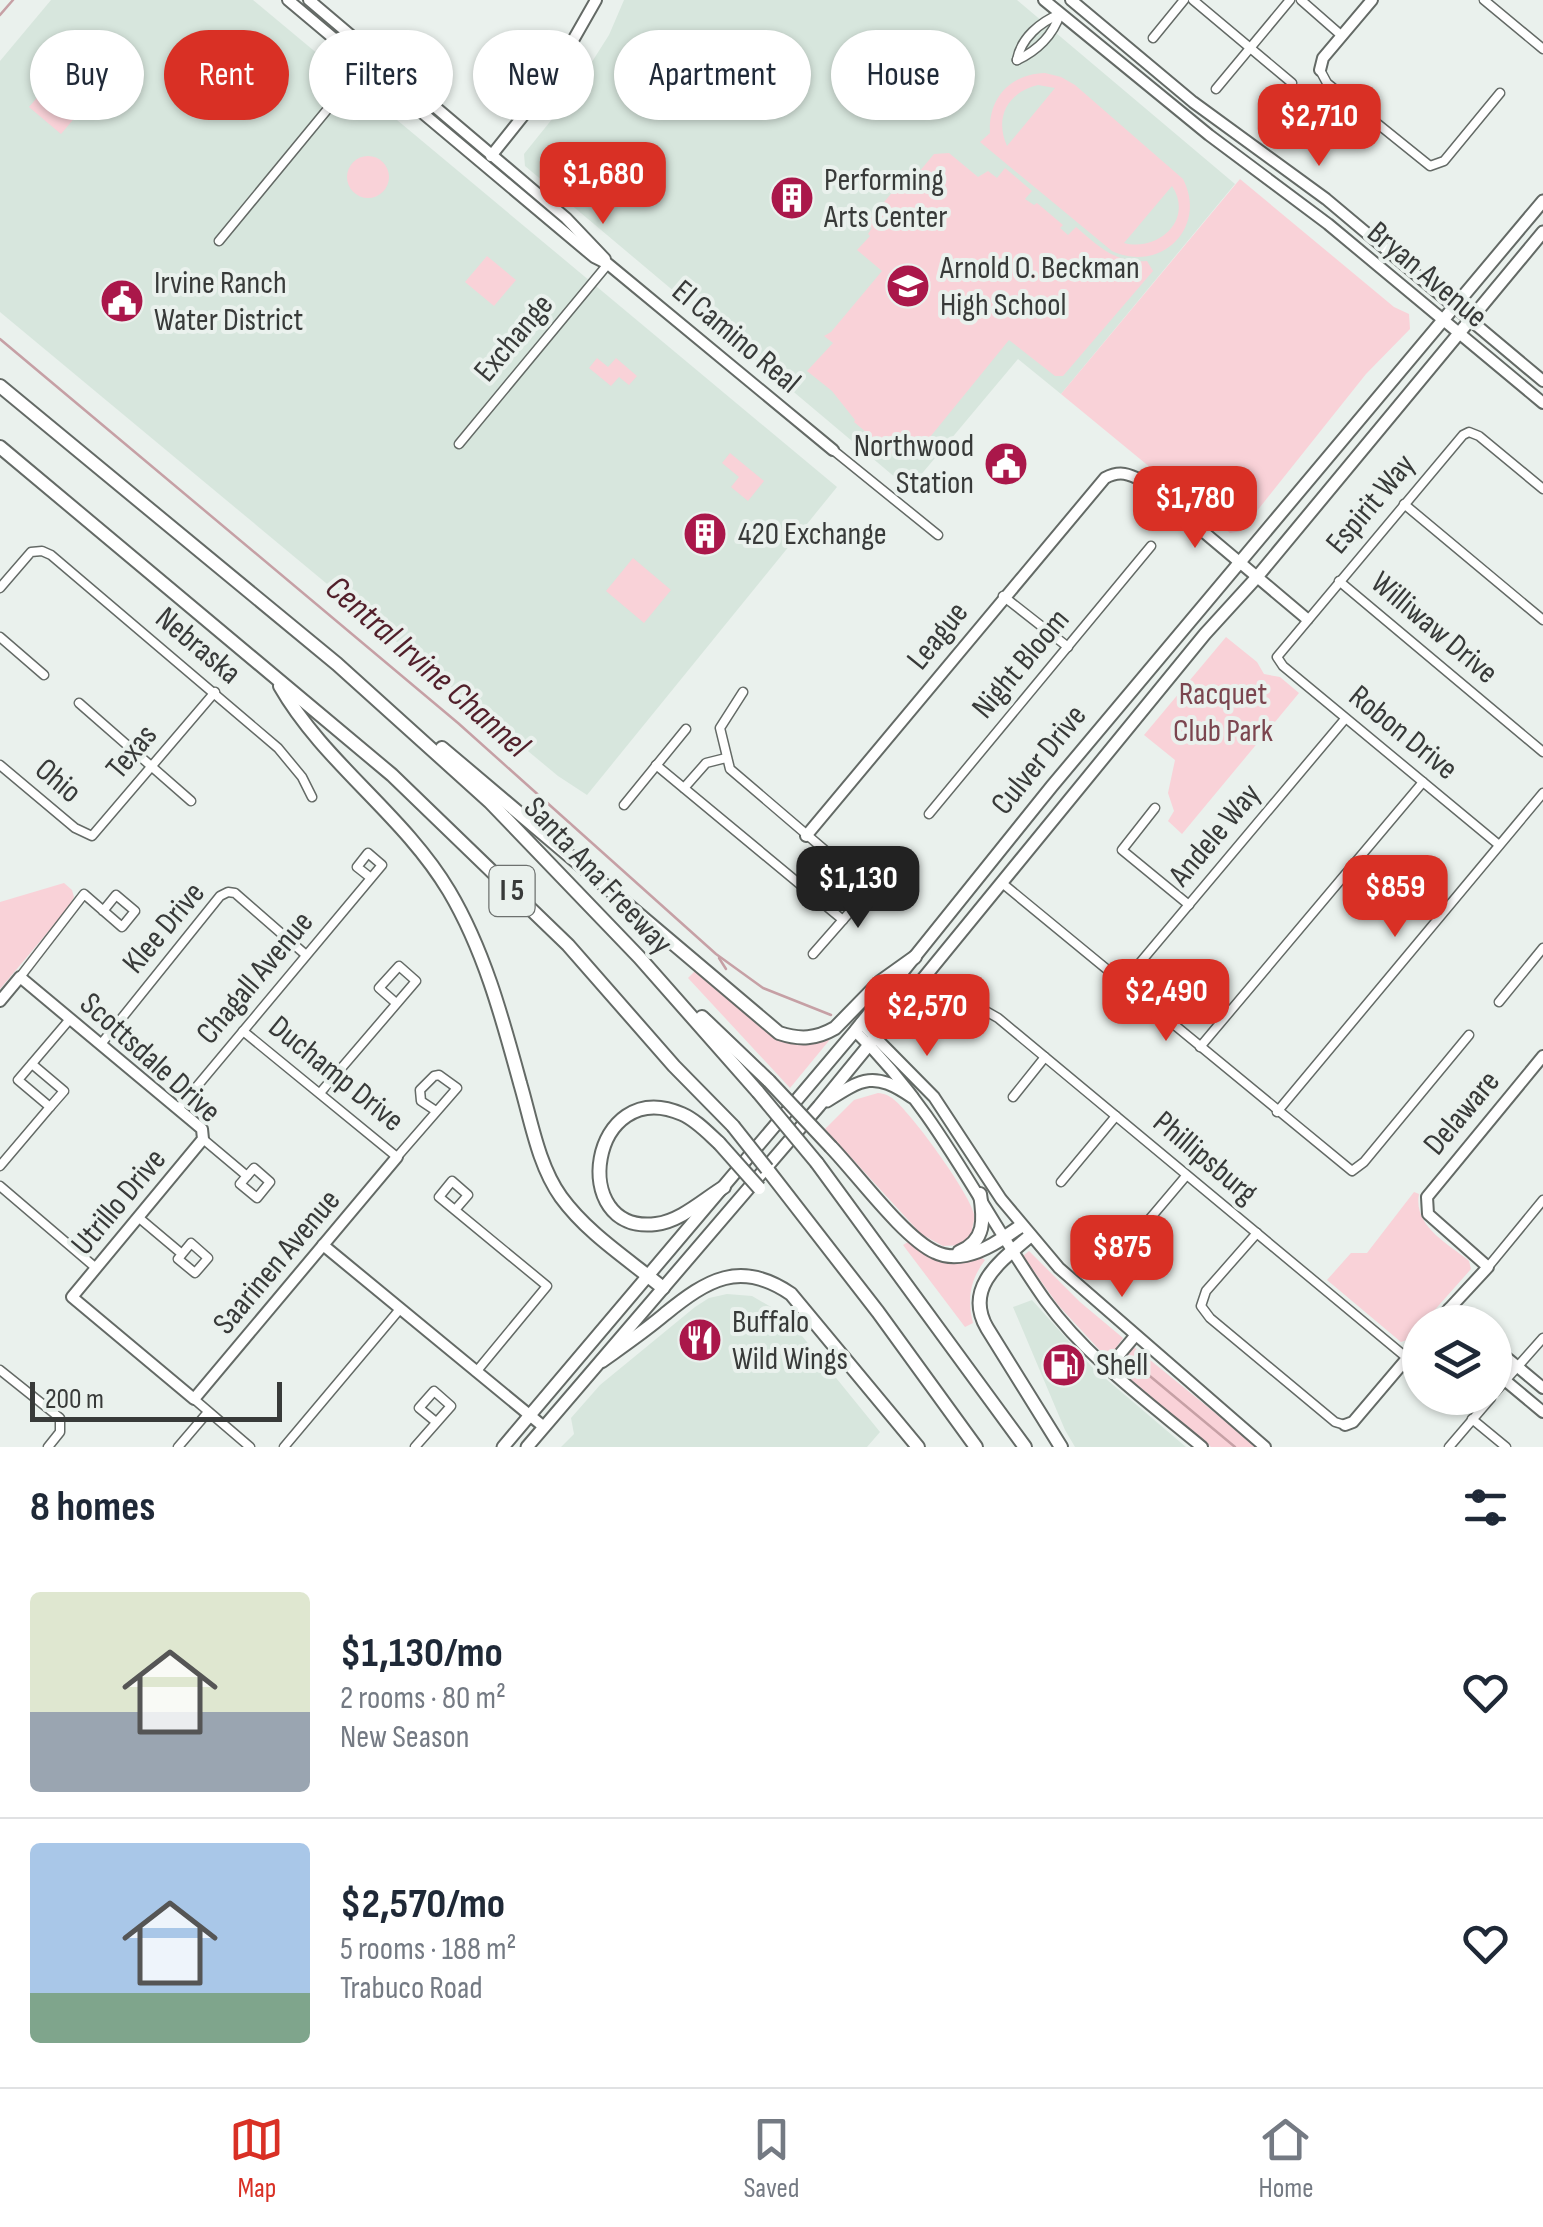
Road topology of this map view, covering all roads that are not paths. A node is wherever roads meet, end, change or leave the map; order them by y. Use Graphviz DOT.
graph roads {
  1 [pos="288,0"];
  2 [pos="308,0"];
  3 [pos="596,0"];
  4 [pos="1044,0"];
  5 [pos="1184,0"];
  6 [pos="1193,0"];
  7 [pos="1290,0"];
  8 [pos="1300,0"];
  9 [pos="1372,0"];
  10 [pos="1484,0"];
  11 [pos="1072,1"];
  12 [pos="1060,14"];
  13 [pos="324,30"];
  14 [pos="344,30"];
  15 [pos="1342,36"];
  16 [pos="1153,38"];
  17 [pos="1251,48"];
  18 [pos="1543,48"];
  19 [pos="1320,70"];
  20 [pos="1292,82"];
  21 [pos="1216,89"];
  22 [pos="1500,93"];
  23 [pos="318,120"];
  24 [pos="431,120"];
  25 [pos="451,120"];
  26 [pos="492,154"];
  27 [pos="484,164"];
  28 [pos="1543,201"];
  29 [pos="1543,232"];
  30 [pos="219,241"];
  31 [pos="608,264"];
  32 [pos="1453,305"];
  33 [pos="1468,318"];
  34 [pos="1440,320"];
  35 [pos="1456,332"];
  36 [pos="1543,381"];
  37 [pos="0,386"];
  38 [pos="1543,403"];
  39 [pos="458,444"];
  40 [pos="0,447"];
  41 [pos="833,450"];
  42 [pos="1543,489"];
  43 [pos="1404,504"];
  44 [pos="938,535"];
  45 [pos="1151,546"];
  46 [pos="1238,562"];
  47 [pos="1257,577"];
  48 [pos="1339,582"];
  49 [pos="0,588"];
  50 [pos="1004,596"];
  51 [pos="1307,619"];
  52 [pos="1543,620"];
  53 [pos="0,637"];
  54 [pos="1068,647"];
  55 [pos="1277,658"];
  56 [pos="44,675"];
  57 [pos="274,675"];
  58 [pos="215,692"];
  59 [pos="743,692"];
  60 [pos="78,703"];
  61 [pos="396,717"];
  62 [pos="1345,719"];
  63 [pos="686,729"];
  64 [pos="1543,752"];
  65 [pos="726,758"];
  66 [pos="0,765"];
  67 [pos="656,765"];
  68 [pos="152,767"];
  69 [pos="1423,782"];
  70 [pos="684,788"];
  71 [pos="1543,793"];
  72 [pos="312,797"];
  73 [pos="190,801"];
  74 [pos="624,805"];
  75 [pos="1155,808"];
  76 [pos="928,814"];
  77 [pos="83,834"];
  78 [pos="806,836"];
  79 [pos="1499,845"];
  80 [pos="371,878"];
  81 [pos="1002,883"];
  82 [pos="866,887"];
  83 [pos="882,900"];
  84 [pos="1188,905"];
  85 [pos="103,911"];
  86 [pos="843,920"];
  87 [pos="1543,948"];
  88 [pos="813,954"];
  89 [pos="306,955"];
  90 [pos="639,957"];
  91 [pos="915,957"];
  92 [pos="20,977"];
  93 [pos="1124,983"];
  94 [pos="968,1000"];
  95 [pos="0,1001"];
  96 [pos="1499,1002"];
  97 [pos="396,1003"];
  98 [pos="70,1019"];
  99 [pos="858,1027"];
  100 [pos="243,1031"];
  101 [pos="1470,1035"];
  102 [pos="873,1041"];
  103 [pos="101,1044"];
  104 [pos="1200,1048"];
  105 [pos="1543,1056"];
  106 [pos="1045,1058"];
  107 [pos="32,1064"];
  108 [pos="320,1093"];
  109 [pos="912,1097"];
  110 [pos="1012,1098"];
  111 [pos="819,1106"];
  112 [pos="50,1107"];
  113 [pos="178,1109"];
  114 [pos="436,1111"];
  115 [pos="1277,1112"];
  116 [pos="1116,1116"];
  117 [pos="203,1139"];
  118 [pos="397,1156"];
  119 [pos="0,1166"];
  120 [pos="247,1176"];
  121 [pos="1186,1176"];
  122 [pos="1061,1182"];
  123 [pos="0,1186"];
  124 [pos="724,1187"];
  125 [pos="980,1194"];
  126 [pos="789,1196"];
  127 [pos="1543,1200"];
  128 [pos="455,1210"];
  129 [pos="138,1217"];
  130 [pos="1025,1231"];
  131 [pos="1256,1233"];
  132 [pos="1005,1237"];
  133 [pos="323,1245"];
  134 [pos="1013,1250"];
  135 [pos="182,1254"];
  136 [pos="1120,1254"];
  137 [pos="947,1256"];
  138 [pos="1488,1267"];
  139 [pos="96,1268"];
  140 [pos="648,1276"];
  141 [pos="663,1288"];
  142 [pos="1451,1305"];
  143 [pos="400,1309"];
  144 [pos="1134,1336"];
  145 [pos="1543,1338"];
  146 [pos="1402,1354"];
  147 [pos="602,1362"];
  148 [pos="1512,1362"];
  149 [pos="1402,1364"];
  150 [pos="1517,1366"];
  151 [pos="1108,1368"];
  152 [pos="0,1370"];
  153 [pos="476,1372"];
  154 [pos="1512,1372"];
  155 [pos="1512,1386"];
  156 [pos="1543,1388"];
  157 [pos="194,1400"];
  158 [pos="208,1412"];
  159 [pos="1543,1412"];
  160 [pos="1476,1415"];
  161 [pos="528,1416"];
  162 [pos="1472,1419"];
  163 [pos="436,1422"];
  164 [pos="1345,1425"];
  165 [pos="544,1427"];
  166 [pos="48,1447"];
  167 [pos="178,1447"];
  168 [pos="250,1447"];
  169 [pos="284,1447"];
  170 [pos="415,1447"];
  171 [pos="502,1447"];
  172 [pos="527,1447"];
  173 [pos="918,1447"];
  174 [pos="976,1447"];
  175 [pos="1025,1447"];
  176 [pos="1061,1447"];
  177 [pos="1202,1447"];
  178 [pos="1265,1447"];
  179 [pos="1449,1447"];
  180 [pos="1506,1447"];
  1 -- 13 [label="street, El Camino Real"];
  2 -- 14 [label="street, El Camino Real"];
  3 -- 26 [label="street"];
  4 -- 12 [label="street, Bryan Avenue"];
  5 -- 16 [label="street"];
  6 -- 17 [label="street"];
  7 -- 17 [label="street"];
  8 -- 15 [label="street"];
  9 -- 15 [label="street"];
  10 -- 18 [label="street"];
  11 -- 12 [label="street"];
  11 -- 32 [label="street, Bryan Avenue"];
  12 -- 12 [label="street"];
  12 -- 34 [label="street, Bryan Avenue"];
  15 -- 19 [label="street"];
  17 -- 20 [label="street"];
  17 -- 21 [label="street"];
  19 -- 22 [label="street"];
  23 -- 30 [label="street"];
  24 -- 27 [label="street, El Camino Real"];
  25 -- 26 [label="street, El Camino Real"];
  26 -- 27 [label="street"];
  26 -- 31 [label="street, El Camino Real"];
  27 -- 31 [label="street, El Camino Real"];
  28 -- 32 [label="main road, Culver Drive"];
  29 -- 33 [label="main road, Culver Drive"];
  31 -- 39 [label="street, Exchange"];
  31 -- 41 [label="street, El Camino Real"];
  32 -- 33 [label="street, Bryan Avenue"];
  32 -- 34 [label="main road, Culver Drive"];
  33 -- 35 [label="main road, Culver Drive"];
  33 -- 36 [label="street, Bryan Avenue"];
  34 -- 35 [label="street, Bryan Avenue"];
  34 -- 46 [label="main road, Culver Drive"];
  35 -- 38 [label="street, Bryan Avenue"];
  35 -- 47 [label="main road, Culver Drive"];
  37 -- 61 [label="highway, Santa Ana Freeway / I 5"];
  40 -- 57 [label="highway, I 5"];
  41 -- 44 [label="street"];
  42 -- 43 [label="street, Espirit Way"];
  43 -- 48 [label="street, Espirit Way"];
  43 -- 52 [label="street"];
  45 -- 54 [label="street, Night Bloom"];
  46 -- 47 [label="street"];
  46 -- 50 [label="street, League"];
  46 -- 91 [label="main road, Culver Drive"];
  47 -- 51 [label="street"];
  47 -- 81 [label="main road, Culver Drive"];
  48 -- 51 [label="street, Espirit Way"];
  48 -- 64 [label="street, Williwaw Drive"];
  49 -- 58 [label="street, Nebraska"];
  50 -- 54 [label="street"];
  50 -- 78 [label="street, League"];
  51 -- 55 [label="street, Espirit Way"];
  53 -- 56 [label="street"];
  54 -- 76 [label="street, Night Bloom"];
  55 -- 62 [label="street, Robon Drive"];
  57 -- 126 [label="highway, I 5, bridge"];
  57 -- 140 [label="highway"];
  58 -- 68 [label="street, Texas"];
  58 -- 72 [label="street, Nebraska"];
  59 -- 65 [label="street"];
  60 -- 68 [label="street"];
  61 -- 90 [label="highway, Santa Ana Freeway / I 5"];
  61 -- 91 [label="highway"];
  62 -- 69 [label="street, Robon Drive"];
  62 -- 84 [label="street, Andele Way"];
  63 -- 67 [label="street"];
  65 -- 70 [label="street"];
  65 -- 78 [label="street"];
  66 -- 77 [label="street, Ohio"];
  67 -- 70 [label="street"];
  67 -- 74 [label="street"];
  68 -- 73 [label="street"];
  68 -- 77 [label="street, Texas"];
  69 -- 79 [label="street, Robon Drive"];
  69 -- 104 [label="street"];
  70 -- 86 [label="street"];
  71 -- 79 [label="street"];
  75 -- 84 [label="street"];
  78 -- 82 [label="street"];
  79 -- 115 [label="street"];
  80 -- 89 [label="street, Chagall Avenue"];
  81 -- 93 [label="street"];
  81 -- 102 [label="main road, Culver Drive"];
  82 -- 83 [label="street"];
  82 -- 86 [label="street"];
  84 -- 93 [label="street, Andele Way"];
  85 -- 92 [label="street"];
  86 -- 88 [label="street"];
  87 -- 96 [label="street"];
  89 -- 100 [label="street, Chagall Avenue"];
  89 -- 103 [label="street, Klee Drive"];
  90 -- 137 [label="highway, bridge"];
  90 -- 175 [label="highway, Santa Ana Freeway / I 5, bridge"];
  91 -- 99 [label="main road, Culver Drive"];
  92 -- 95 [label="street"];
  92 -- 98 [label="street, Scottsdale Drive"];
  93 -- 104 [label="street"];
  94 -- 106 [label="street, Phillipsburg"];
  97 -- 97 [label="street"];
  97 -- 108 [label="street"];
  98 -- 103 [label="street, Scottsdale Drive"];
  98 -- 107 [label="street"];
  99 -- 102 [label="street"];
  99 -- 124 [label="main road, Culver Drive"];
  100 -- 108 [label="street, Duchamp Drive"];
  100 -- 113 [label="street, Chagall Avenue"];
  101 -- 115 [label="street"];
  102 -- 109 [label="street"];
  102 -- 111 [label="main road, Culver Drive"];
  102 -- 130 [label="street"];
  103 -- 113 [label="street, Scottsdale Drive"];
  104 -- 115 [label="street"];
  105 -- 138 [label="street, Delaware"];
  106 -- 110 [label="street"];
  106 -- 116 [label="street, Phillipsburg"];
  107 -- 112 [label="street"];
  107 -- 112 [label="street"];
  108 -- 118 [label="street, Duchamp Drive"];
  109 -- 111 [label="main road"];
  109 -- 125 [label="street"];
  111 -- 141 [label="main road, Culver Drive"];
  112 -- 119 [label="street"];
  113 -- 117 [label="street, Scottsdale Drive"];
  114 -- 114 [label="street"];
  114 -- 118 [label="street"];
  116 -- 121 [label="street, Phillipsburg"];
  116 -- 122 [label="street"];
  117 -- 120 [label="street, Scottsdale Drive"];
  117 -- 129 [label="street, Utrillo Drive"];
  118 -- 133 [label="street, Saarinen Avenue"];
  121 -- 131 [label="street, Phillipsburg"];
  121 -- 136 [label="street"];
  123 -- 139 [label="street"];
  124 -- 126 [label="highway, bridge"];
  124 -- 140 [label="main road, Culver Drive"];
  125 -- 132 [label="street"];
  125 -- 137 [label="highway"];
  126 -- 174 [label="highway, I 5"];
  127 -- 138 [label="street"];
  128 -- 153 [label="street"];
  129 -- 135 [label="street"];
  129 -- 139 [label="street, Utrillo Drive"];
  130 -- 132 [label="highway"];
  130 -- 134 [label="highway"];
  130 -- 144 [label="street"];
  131 -- 146 [label="street, Phillipsburg"];
  131 -- 164 [label="street"];
  132 -- 134 [label="street"];
  132 -- 137 [label="highway"];
  133 -- 143 [label="street"];
  133 -- 157 [label="street, Saarinen Avenue"];
  134 -- 151 [label="street"];
  134 -- 176 [label="highway"];
  138 -- 142 [label="street"];
  139 -- 157 [label="street, Utrillo Drive"];
  140 -- 141 [label="highway"];
  140 -- 161 [label="main road, Culver Drive"];
  141 -- 147 [label="main road, Culver Drive"];
  143 -- 153 [label="street"];
  143 -- 169 [label="street"];
  144 -- 151 [label="street"];
  144 -- 178 [label="street"];
  145 -- 150 [label="street"];
  147 -- 165 [label="main road, Culver Drive"];
  147 -- 173 [label="highway"];
  148 -- 150 [label="street"];
  149 -- 164 [label="street"];
  150 -- 154 [label="street"];
  150 -- 156 [label="street"];
  151 -- 177 [label="street"];
  152 -- 166 [label="street"];
  153 -- 161 [label="street"];
  155 -- 159 [label="street"];
  157 -- 158 [label="street"];
  158 -- 167 [label="street"];
  158 -- 168 [label="street"];
  160 -- 162 [label="street"];
  161 -- 165 [label="street"];
  161 -- 171 [label="main road, Culver Drive"];
  162 -- 179 [label="street"];
  162 -- 180 [label="street"];
  163 -- 170 [label="street"];
  165 -- 172 [label="main road, Culver Drive"];
}
